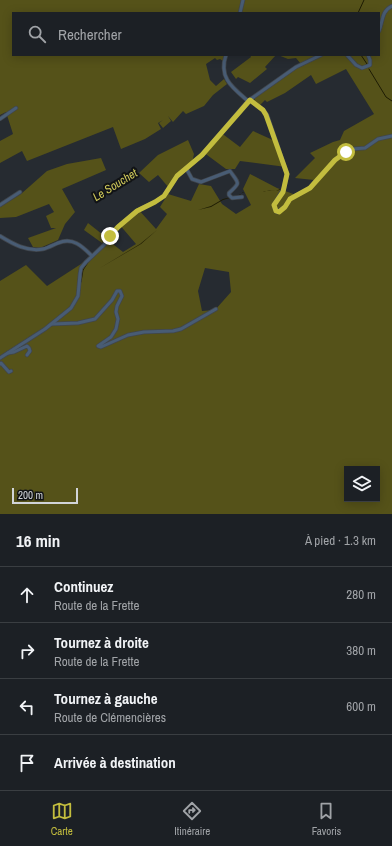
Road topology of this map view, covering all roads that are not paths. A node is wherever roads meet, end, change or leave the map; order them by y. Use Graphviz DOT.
graph roads {
  1 [pos="243,0"];
  2 [pos="392,6"];
  3 [pos="240,12"];
  4 [pos="380,28"];
  5 [pos="226,56"];
  6 [pos="319,56"];
  7 [pos="348,56"];
  8 [pos="368,56"];
  9 [pos="249,101"];
  10 [pos="16,108"];
  11 [pos="0,119"];
  12 [pos="392,136"];
  13 [pos="186,168"];
  14 [pos="20,192"];
  15 [pos="242,197"];
  16 [pos="0,205"];
  17 [pos="0,236"];
  18 [pos="92,256"];
  19 [pos="216,309"];
  20 [pos="56,323"];
  21 [pos="8,352"];
  22 [pos="27,355"];
  23 [pos="0,358"];
  24 [pos="0,364"];
  25 [pos="11,370"];
  1 -- 3 [label="street"];
  2 -- 4 [label="street"];
  5 -- 9 [label="street"];
  6 -- 9 [label="street"];
  7 -- 8 [label="street"];
  9 -- 12 [label="street"];
  9 -- 13 [label="street"];
  10 -- 11 [label="street"];
  13 -- 15 [label="street"];
  13 -- 18 [label="street"];
  14 -- 16 [label="street"];
  17 -- 18 [label="street"];
  18 -- 20 [label="street"];
  19 -- 20 [label="street"];
  20 -- 21 [label="street"];
  21 -- 22 [label="street"];
  21 -- 23 [label="street"];
  24 -- 25 [label="street"];
}
